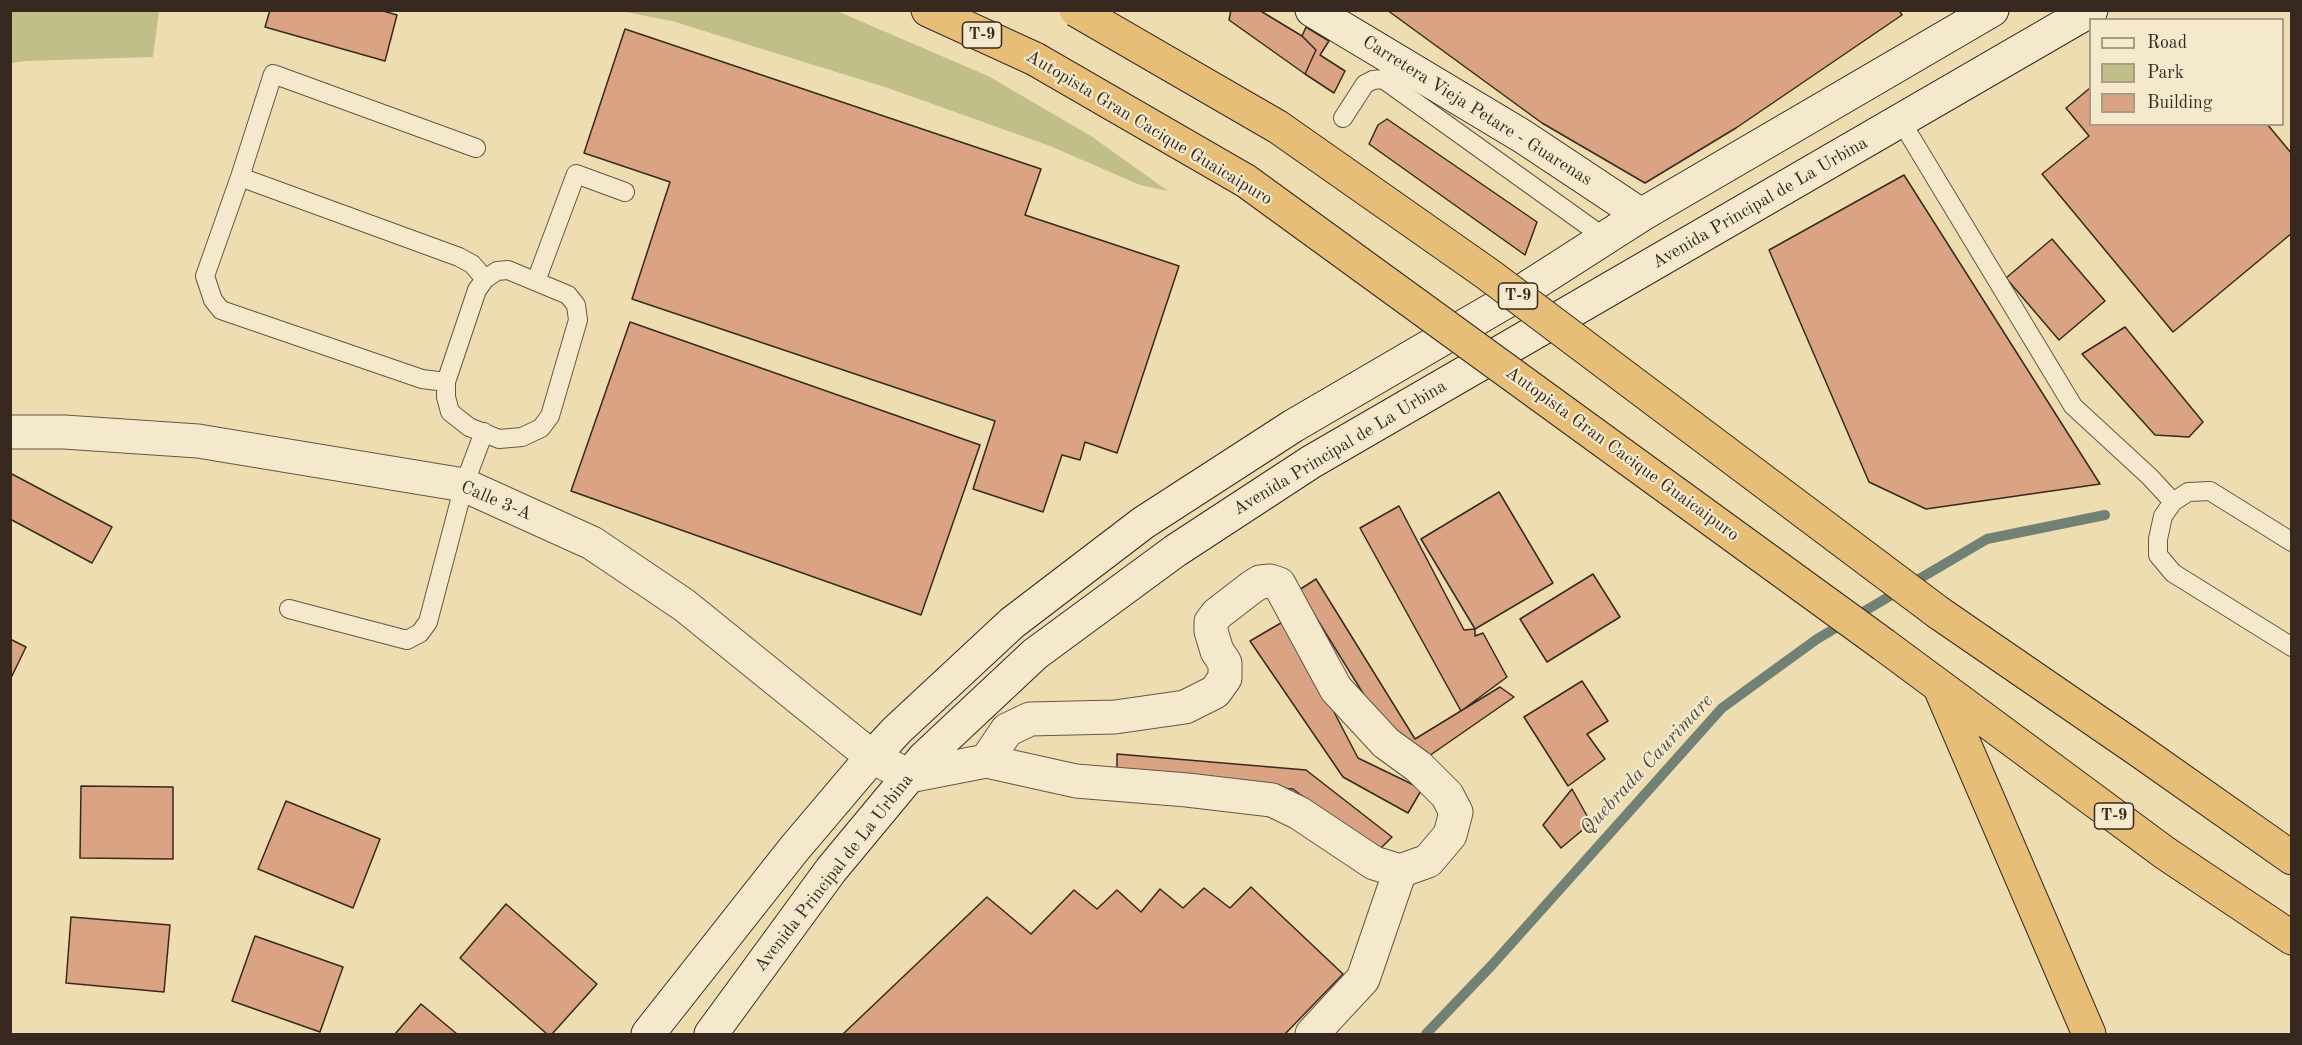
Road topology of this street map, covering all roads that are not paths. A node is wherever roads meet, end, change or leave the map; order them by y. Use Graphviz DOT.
graph roads {
  1 [pos="928,10"];
  2 [pos="1076,10"];
  3 [pos="1312,10"];
  4 [pos="1992,10"];
  5 [pos="2091,10"];
  6 [pos="1343,118"];
  7 [pos="1900,122"];
  8 [pos="476,148"];
  9 [pos="240,177"];
  10 [pos="625,192"];
  11 [pos="1641,214"];
  12 [pos="1605,238"];
  13 [pos="485,279"];
  14 [pos="536,281"];
  15 [pos="446,382"];
  16 [pos="10,432"];
  17 [pos="484,432"];
  18 [pos="464,485"];
  19 [pos="2173,502"];
  20 [pos="2292,542"];
  21 [pos="289,609"];
  22 [pos="2292,647"];
  23 [pos="1940,688"];
  24 [pos="2137,749"];
  25 [pos="872,757"];
  26 [pos="986,761"];
  27 [pos="909,776"];
  28 [pos="2292,840"];
  29 [pos="2292,858"];
  30 [pos="1400,871"];
  31 [pos="2292,938"];
  32 [pos="717,1032"];
  33 [pos="648,1035"];
  34 [pos="1312,1035"];
  35 [pos="2089,1035"];
  1 -- 23 [label="highway, Autopista Gran Cacique Guaicaipuro / T-9, bridge"];
  2 -- 24 [label="highway, T-9, bridge"];
  3 -- 11 [label="main road, Carretera Vieja Petare - Guarenas"];
  4 -- 11 [label="main road"];
  5 -- 7 [label="main road, Avenida Principal de La Urbina"];
  6 -- 12 [label="lane"];
  7 -- 19 [label="lane"];
  7 -- 27 [label="main road, Avenida Principal de La Urbina"];
  8 -- 9 [label="lane"];
  9 -- 13 [label="lane"];
  9 -- 15 [label="lane"];
  10 -- 14 [label="lane"];
  11 -- 12 [label="main road"];
  12 -- 25 [label="main road"];
  13 -- 14 [label="lane"];
  13 -- 15 [label="lane"];
  14 -- 17 [label="lane"];
  15 -- 17 [label="lane"];
  16 -- 18 [label="main road, Calle 3-A"];
  17 -- 18 [label="lane"];
  18 -- 21 [label="lane"];
  18 -- 25 [label="main road, Calle 3-A"];
  19 -- 20 [label="lane"];
  19 -- 22 [label="lane"];
  23 -- 31 [label="highway, Autopista Gran Cacique Guaicaipuro / T-9"];
  23 -- 35 [label="highway"];
  24 -- 28 [label="highway, T-9"];
  24 -- 29 [label="highway, T-9"];
  25 -- 27 [label="main road, Calle 3-A"];
  25 -- 33 [label="main road"];
  26 -- 27 [label="main road"];
  26 -- 30 [label="main road"];
  26 -- 30 [label="main road"];
  27 -- 32 [label="main road, Avenida Principal de La Urbina"];
  30 -- 34 [label="main road"];
}
